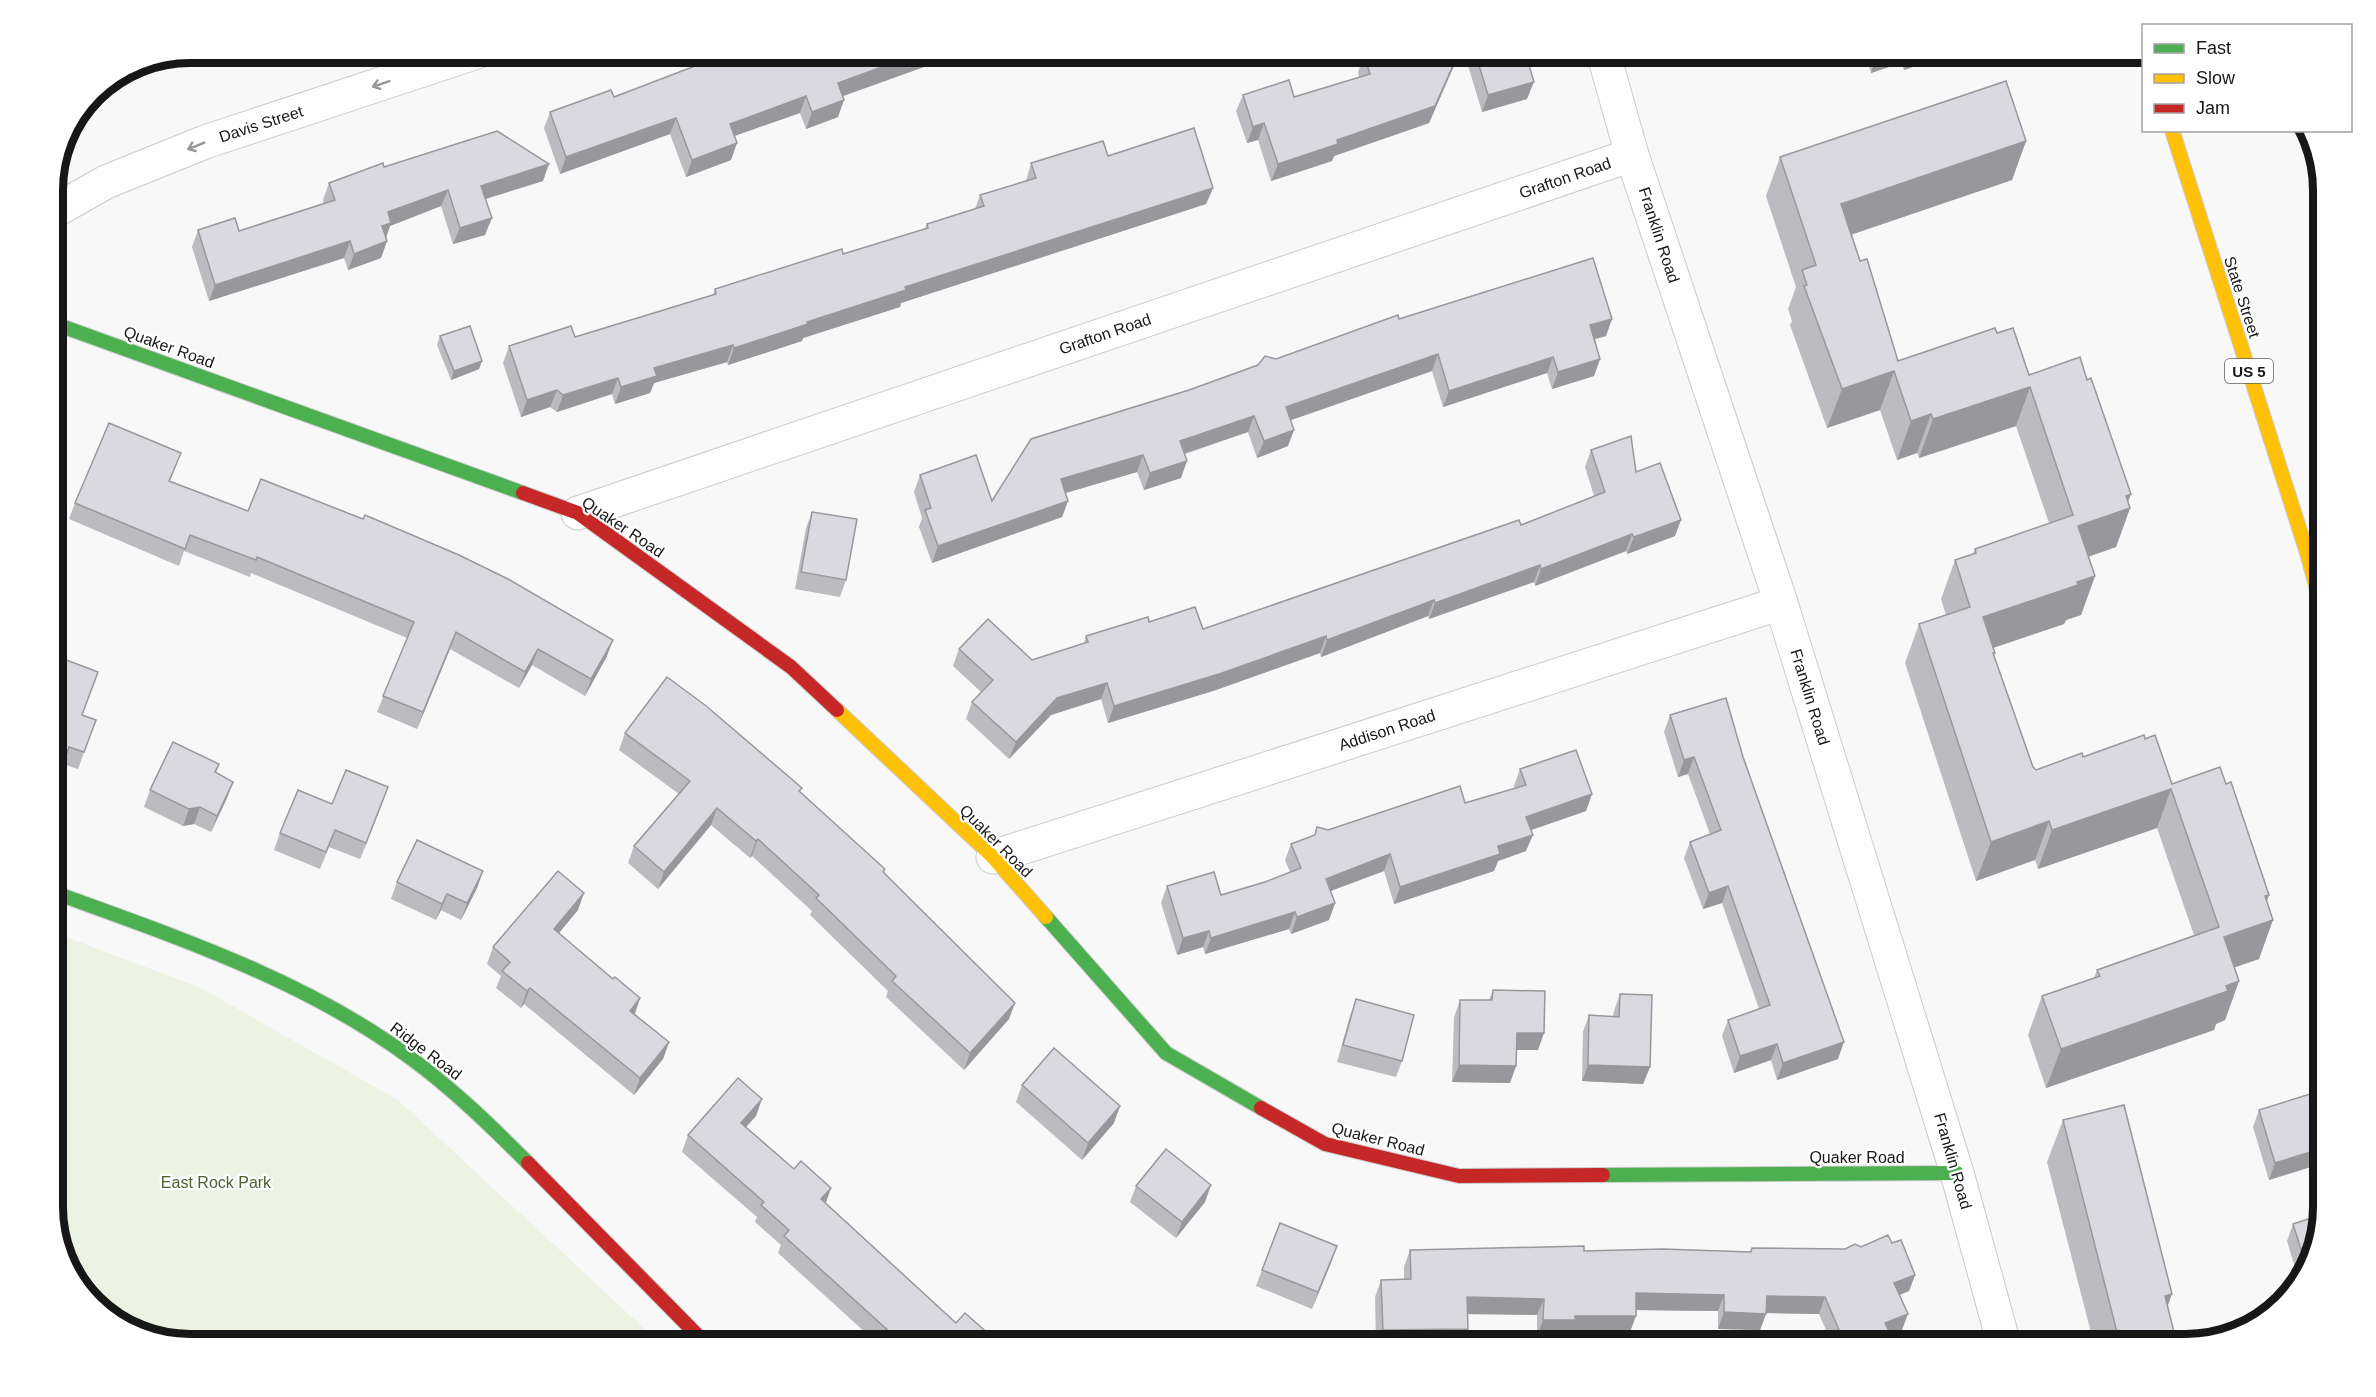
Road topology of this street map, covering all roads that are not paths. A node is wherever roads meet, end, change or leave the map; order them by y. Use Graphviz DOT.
graph roads {
  1 [pos="444,63"];
  2 [pos="1606,63"];
  3 [pos="2173,132"];
  4 [pos="1632,155"];
  5 [pos="63,206"];
  6 [pos="63,327"];
  7 [pos="578,513"];
  8 [pos="2313,575"];
  9 [pos="1781,603"];
  10 [pos="993,857"];
  11 [pos="63,896"];
  12 [pos="1957,1173"];
  13 [pos="696,1334"];
  14 [pos="2001,1334"];
  1 -- 5 [label="street, Davis Street, one-way"];
  2 -- 4 [label="street, Franklin Road"];
  3 -- 8 [label="street, State Street / US 5"];
  4 -- 7 [label="street, Grafton Road"];
  4 -- 9 [label="street, Franklin Road"];
  6 -- 7 [label="street, Quaker Road"];
  7 -- 10 [label="street, Quaker Road"];
  9 -- 10 [label="street, Addison Road"];
  9 -- 12 [label="street, Franklin Road"];
  10 -- 12 [label="street, Quaker Road"];
  11 -- 13 [label="street, Ridge Road"];
  12 -- 14 [label="street, Franklin Road"];
}
